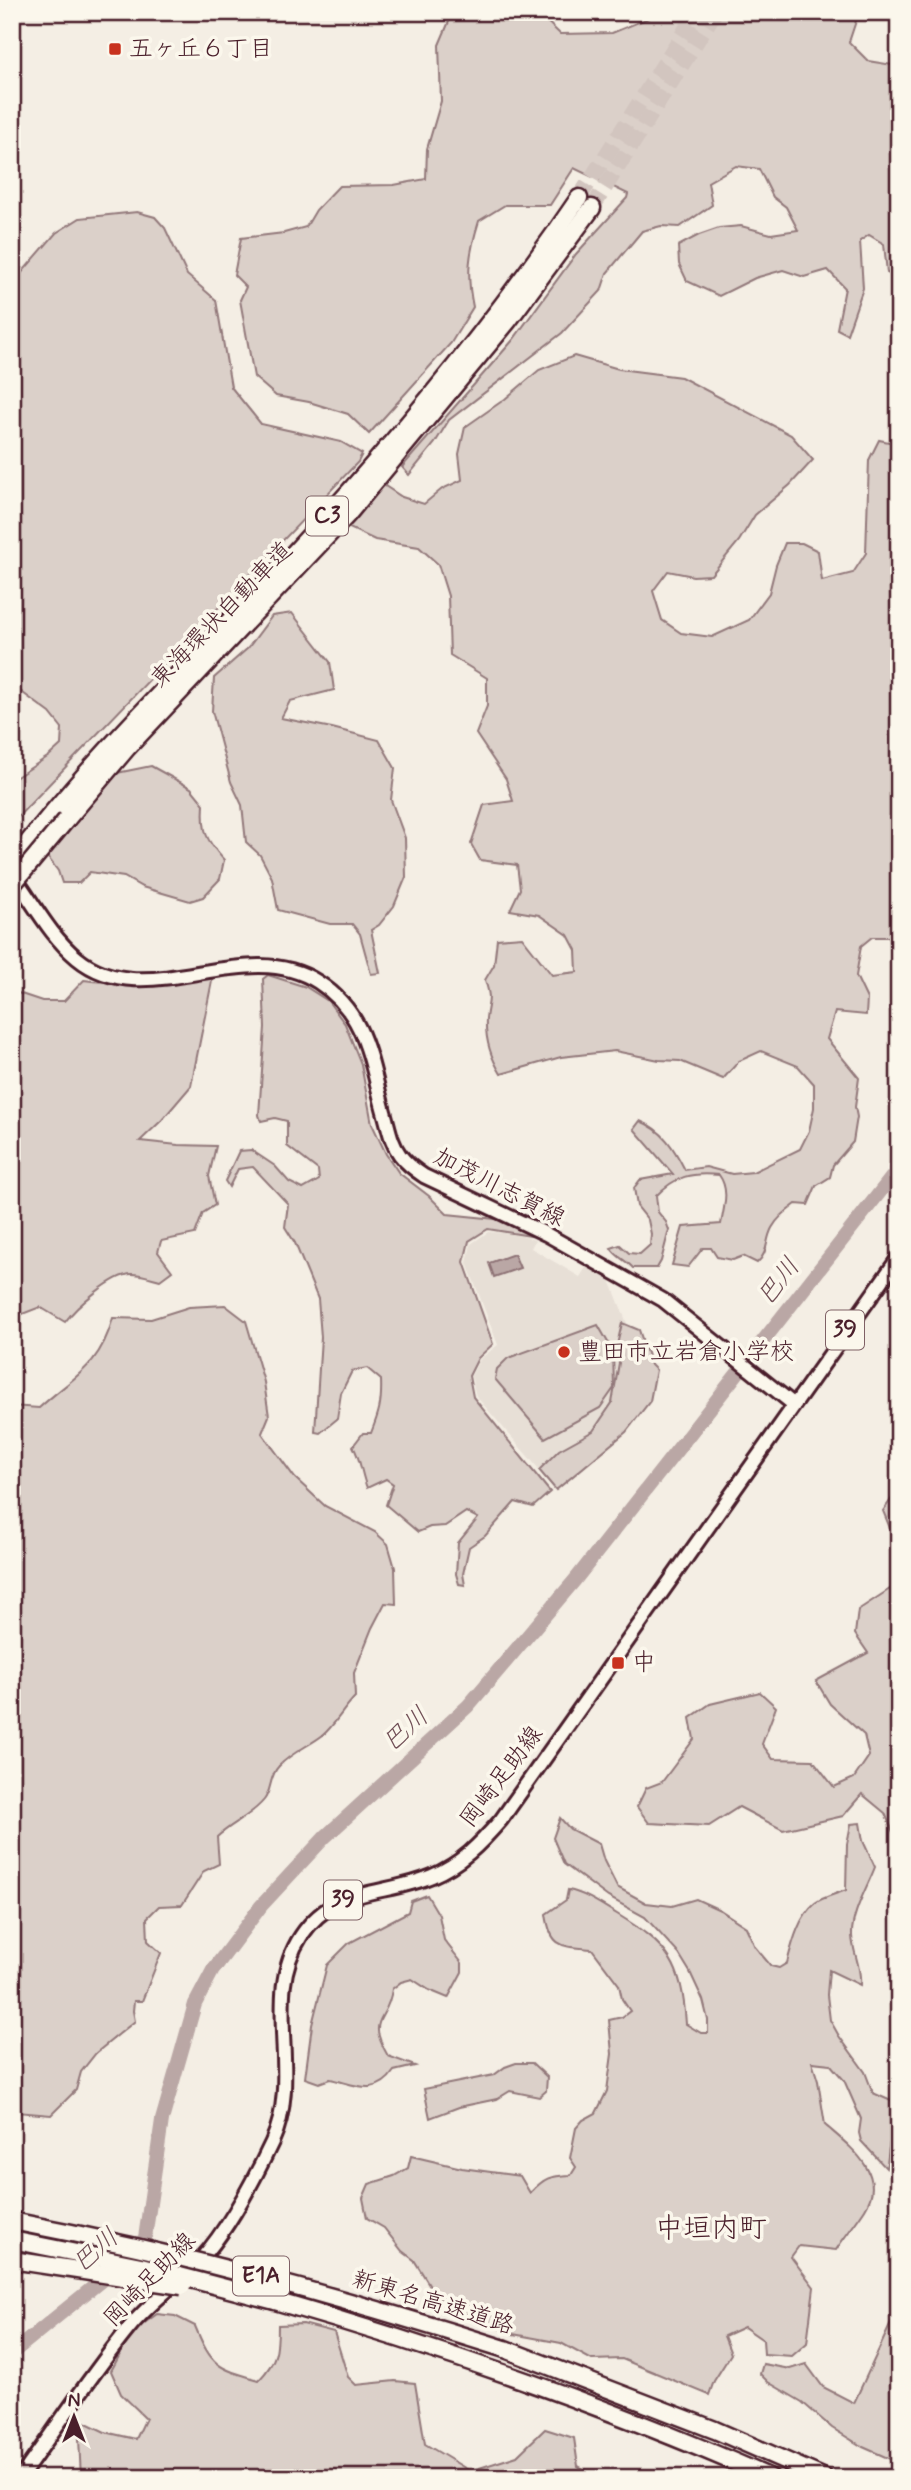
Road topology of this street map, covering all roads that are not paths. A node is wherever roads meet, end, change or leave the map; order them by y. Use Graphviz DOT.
graph roads {
  1 [pos="586,203"];
  2 [pos="60,817"];
  3 [pos="12,863"];
  4 [pos="12,874"];
  5 [pos="12,885"];
  6 [pos="899,1257"];
  7 [pos="793,1404"];
  8 [pos="12,2221"];
  9 [pos="12,2240"];
  10 [pos="12,2260"];
  11 [pos="275,2301"];
  12 [pos="20,2478"];
  13 [pos="771,2478"];
  14 [pos="825,2478"];
  1 -- 2 [label="highway, 東海環状自動車道 / C3"];
  2 -- 3 [label="highway, 東海環状自動車道 / C3"];
  2 -- 5 [label="highway, 東海環状自動車道 / C3, bridge"];
  4 -- 7 [label="main road, 加茂川志賀線"];
  6 -- 7 [label="main road, 岡崎足助線 / 39"];
  7 -- 12 [label="main road, 岡崎足助線 / 39"];
  8 -- 14 [label="highway, 新東名高速道路 / E1A, bridge"];
  9 -- 11 [label="highway, 新東名高速道路 / E1A, bridge"];
  10 -- 11 [label="highway, bridge"];
  11 -- 13 [label="highway, 新東名高速道路 / E1A"];
}
